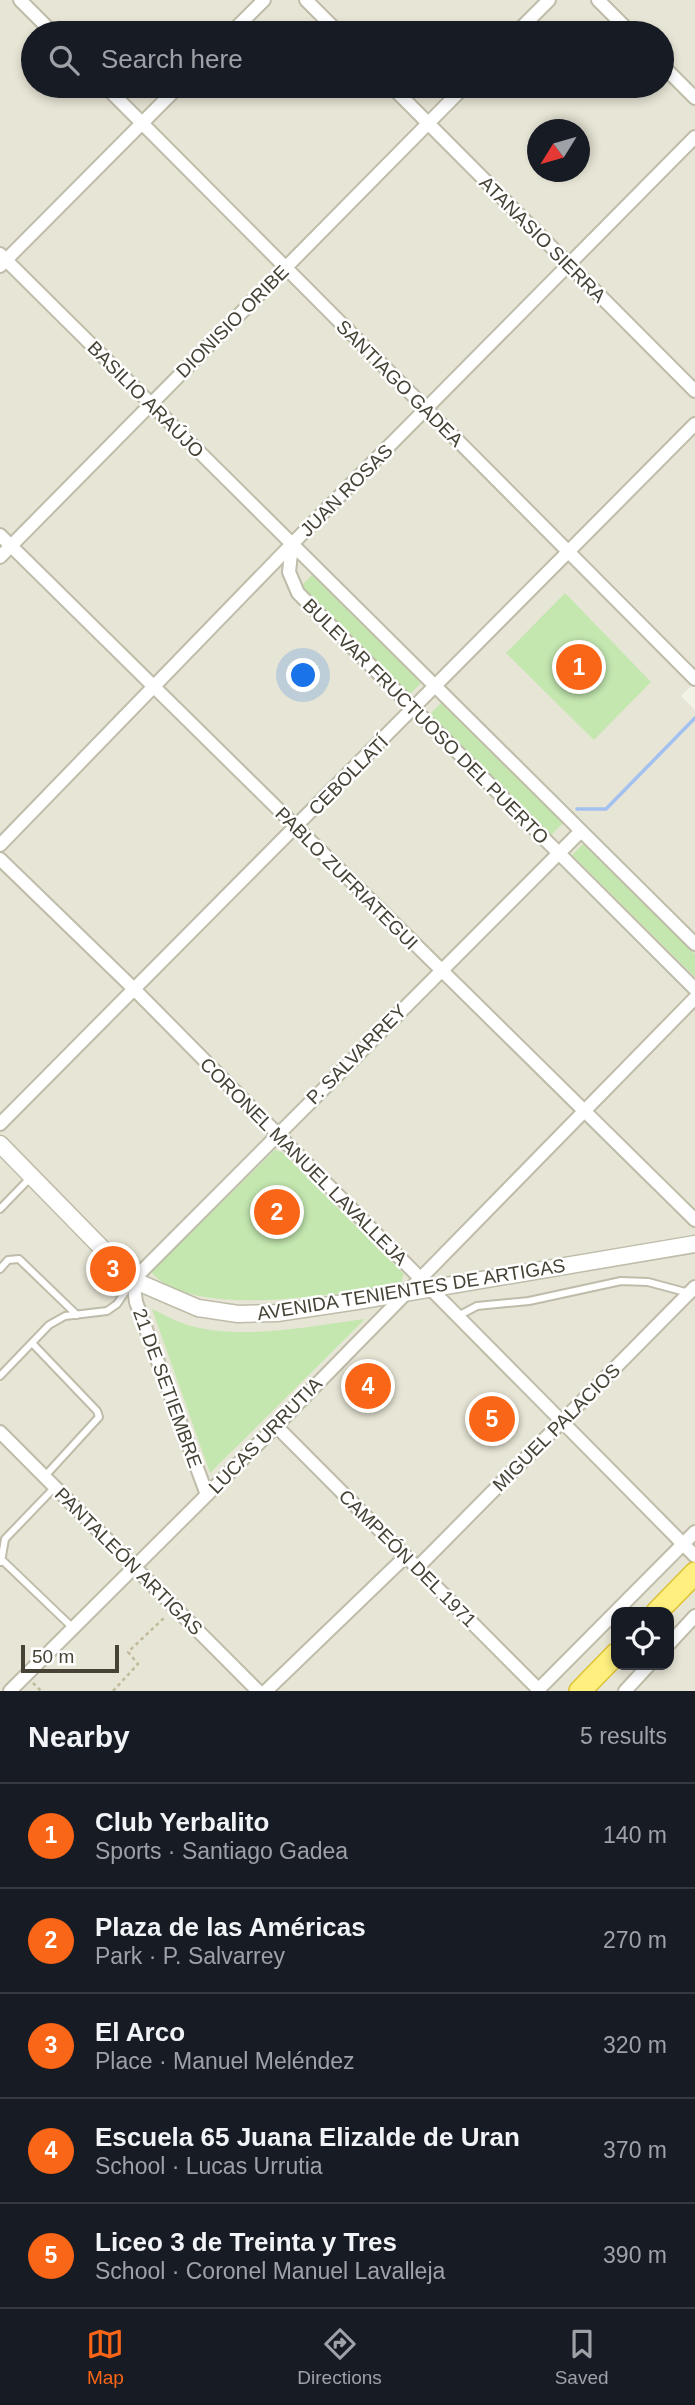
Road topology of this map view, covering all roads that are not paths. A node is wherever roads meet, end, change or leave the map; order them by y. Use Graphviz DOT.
graph roads {
  1 [pos="20,0"];
  2 [pos="264,0"];
  3 [pos="306,0"];
  4 [pos="549,0"];
  5 [pos="598,0"];
  6 [pos="41,21"];
  7 [pos="244,21"];
  8 [pos="327,21"];
  9 [pos="528,21"];
  10 [pos="619,21"];
  11 [pos="674,77"];
  12 [pos="117,98"];
  13 [pos="168,98"];
  14 [pos="403,98"];
  15 [pos="453,98"];
  16 [pos="695,98"];
  17 [pos="143,123"];
  18 [pos="428,123"];
  19 [pos="695,137"];
  20 [pos="2,260"];
  21 [pos="570,266"];
  22 [pos="286,268"];
  23 [pos="695,391"];
  24 [pos="151,403"];
  25 [pos="427,410"];
  26 [pos="695,424"];
  27 [pos="0,535"];
  28 [pos="292,544"];
  29 [pos="11,546"];
  30 [pos="568,552"];
  31 [pos="0,556"];
  32 [pos="695,679"];
  33 [pos="154,687"];
  34 [pos="435,687"];
  35 [pos="413,709"];
  36 [pos="295,827"];
  37 [pos="581,831"];
  38 [pos="0,845"];
  39 [pos="559,854"];
  40 [pos="0,859"];
  41 [pos="695,944"];
  42 [pos="439,970"];
  43 [pos="134,989"];
  44 [pos="695,989"];
  45 [pos="695,998"];
  46 [pos="582,1111"];
  47 [pos="0,1124"];
  48 [pos="277,1133"];
  49 [pos="0,1144"];
  50 [pos="32,1177"];
  51 [pos="0,1209"];
  52 [pos="695,1220"];
  53 [pos="695,1244"];
  54 [pos="0,1269"];
  55 [pos="133,1280"];
  56 [pos="424,1283"];
  57 [pos="692,1290"];
  58 [pos="403,1293"];
  59 [pos="77,1315"];
  60 [pos="457,1317"];
  61 [pos="32,1343"];
  62 [pos="0,1376"];
  63 [pos="562,1421"];
  64 [pos="276,1426"];
  65 [pos="0,1432"];
  66 [pos="45,1476"];
  67 [pos="55,1486"];
  68 [pos="207,1495"];
  69 [pos="695,1532"];
  70 [pos="683,1544"];
  71 [pos="405,1556"];
  72 [pos="695,1556"];
  73 [pos="1,1561"];
  74 [pos="135,1566"];
  75 [pos="417,1568"];
  76 [pos="695,1573"];
  77 [pos="662,1607"];
  78 [pos="695,1616"];
  79 [pos="72,1628"];
  80 [pos="674,1639"];
  81 [pos="611,1659"];
  82 [pos="644,1670"];
  83 [pos="10,1691"];
  84 [pos="258,1691"];
  85 [pos="266,1691"];
  86 [pos="539,1691"];
  87 [pos="580,1691"];
  88 [pos="625,1691"];
  1 -- 6 [label="street"];
  2 -- 7 [label="street"];
  3 -- 8 [label="street"];
  4 -- 9 [label="street"];
  5 -- 10 [label="street"];
  11 -- 16 [label="street"];
  12 -- 17 [label="street, SANTIAGO GADEA"];
  13 -- 17 [label="street"];
  14 -- 18 [label="street, ATANASIO SIERRA"];
  15 -- 18 [label="street, DIONISIO ORIBE"];
  17 -- 20 [label="street"];
  17 -- 22 [label="street, SANTIAGO GADEA"];
  18 -- 21 [label="street, ATANASIO SIERRA"];
  18 -- 22 [label="street, DIONISIO ORIBE"];
  19 -- 21 [label="street, JUAN ROSAS"];
  20 -- 24 [label="street, BASILIO ARAÚJO"];
  21 -- 23 [label="street, ATANASIO SIERRA"];
  21 -- 25 [label="street, JUAN ROSAS"];
  22 -- 24 [label="street, DIONISIO ORIBE"];
  22 -- 25 [label="street, SANTIAGO GADEA"];
  24 -- 28 [label="street, BASILIO ARAÚJO"];
  24 -- 29 [label="street, DIONISIO ORIBE"];
  25 -- 28 [label="street, JUAN ROSAS"];
  25 -- 30 [label="street, SANTIAGO GADEA"];
  26 -- 30 [label="street, CEBOLLATÍ"];
  27 -- 29 [label="street, PABLO ZUFRIATEGUI"];
  28 -- 33 [label="street, JUAN ROSAS"];
  28 -- 34 [label="street, BULEVAR FRUCTUOSO DEL PUERTO"];
  28 -- 35 [label="street, BULEVAR FRUCTUOSO DEL PUERTO"];
  29 -- 31 [label="street, DIONISIO ORIBE"];
  29 -- 33 [label="street, PABLO ZUFRIATEGUI"];
  30 -- 32 [label="street, SANTIAGO GADEA"];
  30 -- 34 [label="street, CEBOLLATÍ"];
  33 -- 36 [label="street, PABLO ZUFRIATEGUI"];
  33 -- 38 [label="street, JUAN ROSAS"];
  34 -- 35 [label="street, CEBOLLATÍ"];
  34 -- 37 [label="street, BULEVAR FRUCTUOSO DEL PUERTO"];
  35 -- 36 [label="street, CEBOLLATÍ"];
  35 -- 39 [label="street, BULEVAR FRUCTUOSO DEL PUERTO"];
  36 -- 42 [label="street, PABLO ZUFRIATEGUI"];
  36 -- 43 [label="street, CEBOLLATÍ"];
  37 -- 39 [label="street, P. SALVARREY"];
  37 -- 41 [label="street, BULEVAR FRUCTUOSO DEL PUERTO"];
  39 -- 42 [label="street, P. SALVARREY"];
  39 -- 44 [label="street, BULEVAR FRUCTUOSO DEL PUERTO"];
  40 -- 43 [label="street, CORONEL MANUEL LAVALLEJA"];
  42 -- 46 [label="street, PABLO ZUFRIATEGUI"];
  42 -- 48 [label="street, P. SALVARREY"];
  43 -- 47 [label="street, CEBOLLATÍ"];
  43 -- 48 [label="street, CORONEL MANUEL LAVALLEJA"];
  45 -- 46 [label="street"];
  46 -- 52 [label="street, PABLO ZUFRIATEGUI"];
  46 -- 56 [label="street"];
  48 -- 55 [label="street, P. SALVARREY"];
  48 -- 56 [label="street, CORONEL MANUEL LAVALLEJA"];
  49 -- 50 [label="street"];
  50 -- 51 [label="lane"];
  50 -- 55 [label="street"];
  53 -- 56 [label="street, AVENIDA TENIENTES DE ARTIGAS"];
  54 -- 59 [label="lane"];
  55 -- 58 [label="street, AVENIDA TENIENTES DE ARTIGAS"];
  55 -- 59 [label="lane"];
  55 -- 68 [label="street, 21 DE SETIEMBRE"];
  56 -- 58 [label="street, AVENIDA TENIENTES DE ARTIGAS"];
  56 -- 60 [label="street, CORONEL MANUEL LAVALLEJA"];
  57 -- 60 [label="lane"];
  57 -- 63 [label="street, MIGUEL PALACIOS"];
  58 -- 64 [label="street, LUCAS URRUTIA"];
  59 -- 61 [label="lane"];
  60 -- 63 [label="street, CORONEL MANUEL LAVALLEJA"];
  61 -- 62 [label="lane"];
  61 -- 66 [label="lane"];
  63 -- 70 [label="street, CORONEL MANUEL LAVALLEJA"];
  63 -- 75 [label="street, MIGUEL PALACIOS"];
  64 -- 68 [label="street, LUCAS URRUTIA"];
  64 -- 71 [label="street, CAMPEÓN DEL 1971"];
  65 -- 66 [label="street, PANTALEÓN ARTIGAS"];
  66 -- 67 [label="street, PANTALEÓN ARTIGAS"];
  67 -- 73 [label="lane"];
  67 -- 74 [label="street, PANTALEÓN ARTIGAS"];
  68 -- 74 [label="street, LUCAS URRUTIA"];
  69 -- 70 [label="street"];
  70 -- 72 [label="street, CORONEL MANUEL LAVALLEJA"];
  70 -- 86 [label="street"];
  71 -- 75 [label="street, CAMPEÓN DEL 1971"];
  71 -- 85 [label="street"];
  73 -- 79 [label="lane"];
  74 -- 79 [label="street, LUCAS URRUTIA"];
  74 -- 84 [label="street, PANTALEÓN ARTIGAS"];
  75 -- 86 [label="street, CAMPEÓN DEL 1971"];
  76 -- 77 [label="highway"];
  78 -- 80 [label="street"];
  79 -- 83 [label="street, LUCAS URRUTIA"];
  81 -- 87 [label="highway"];
  82 -- 88 [label="street"];
}
